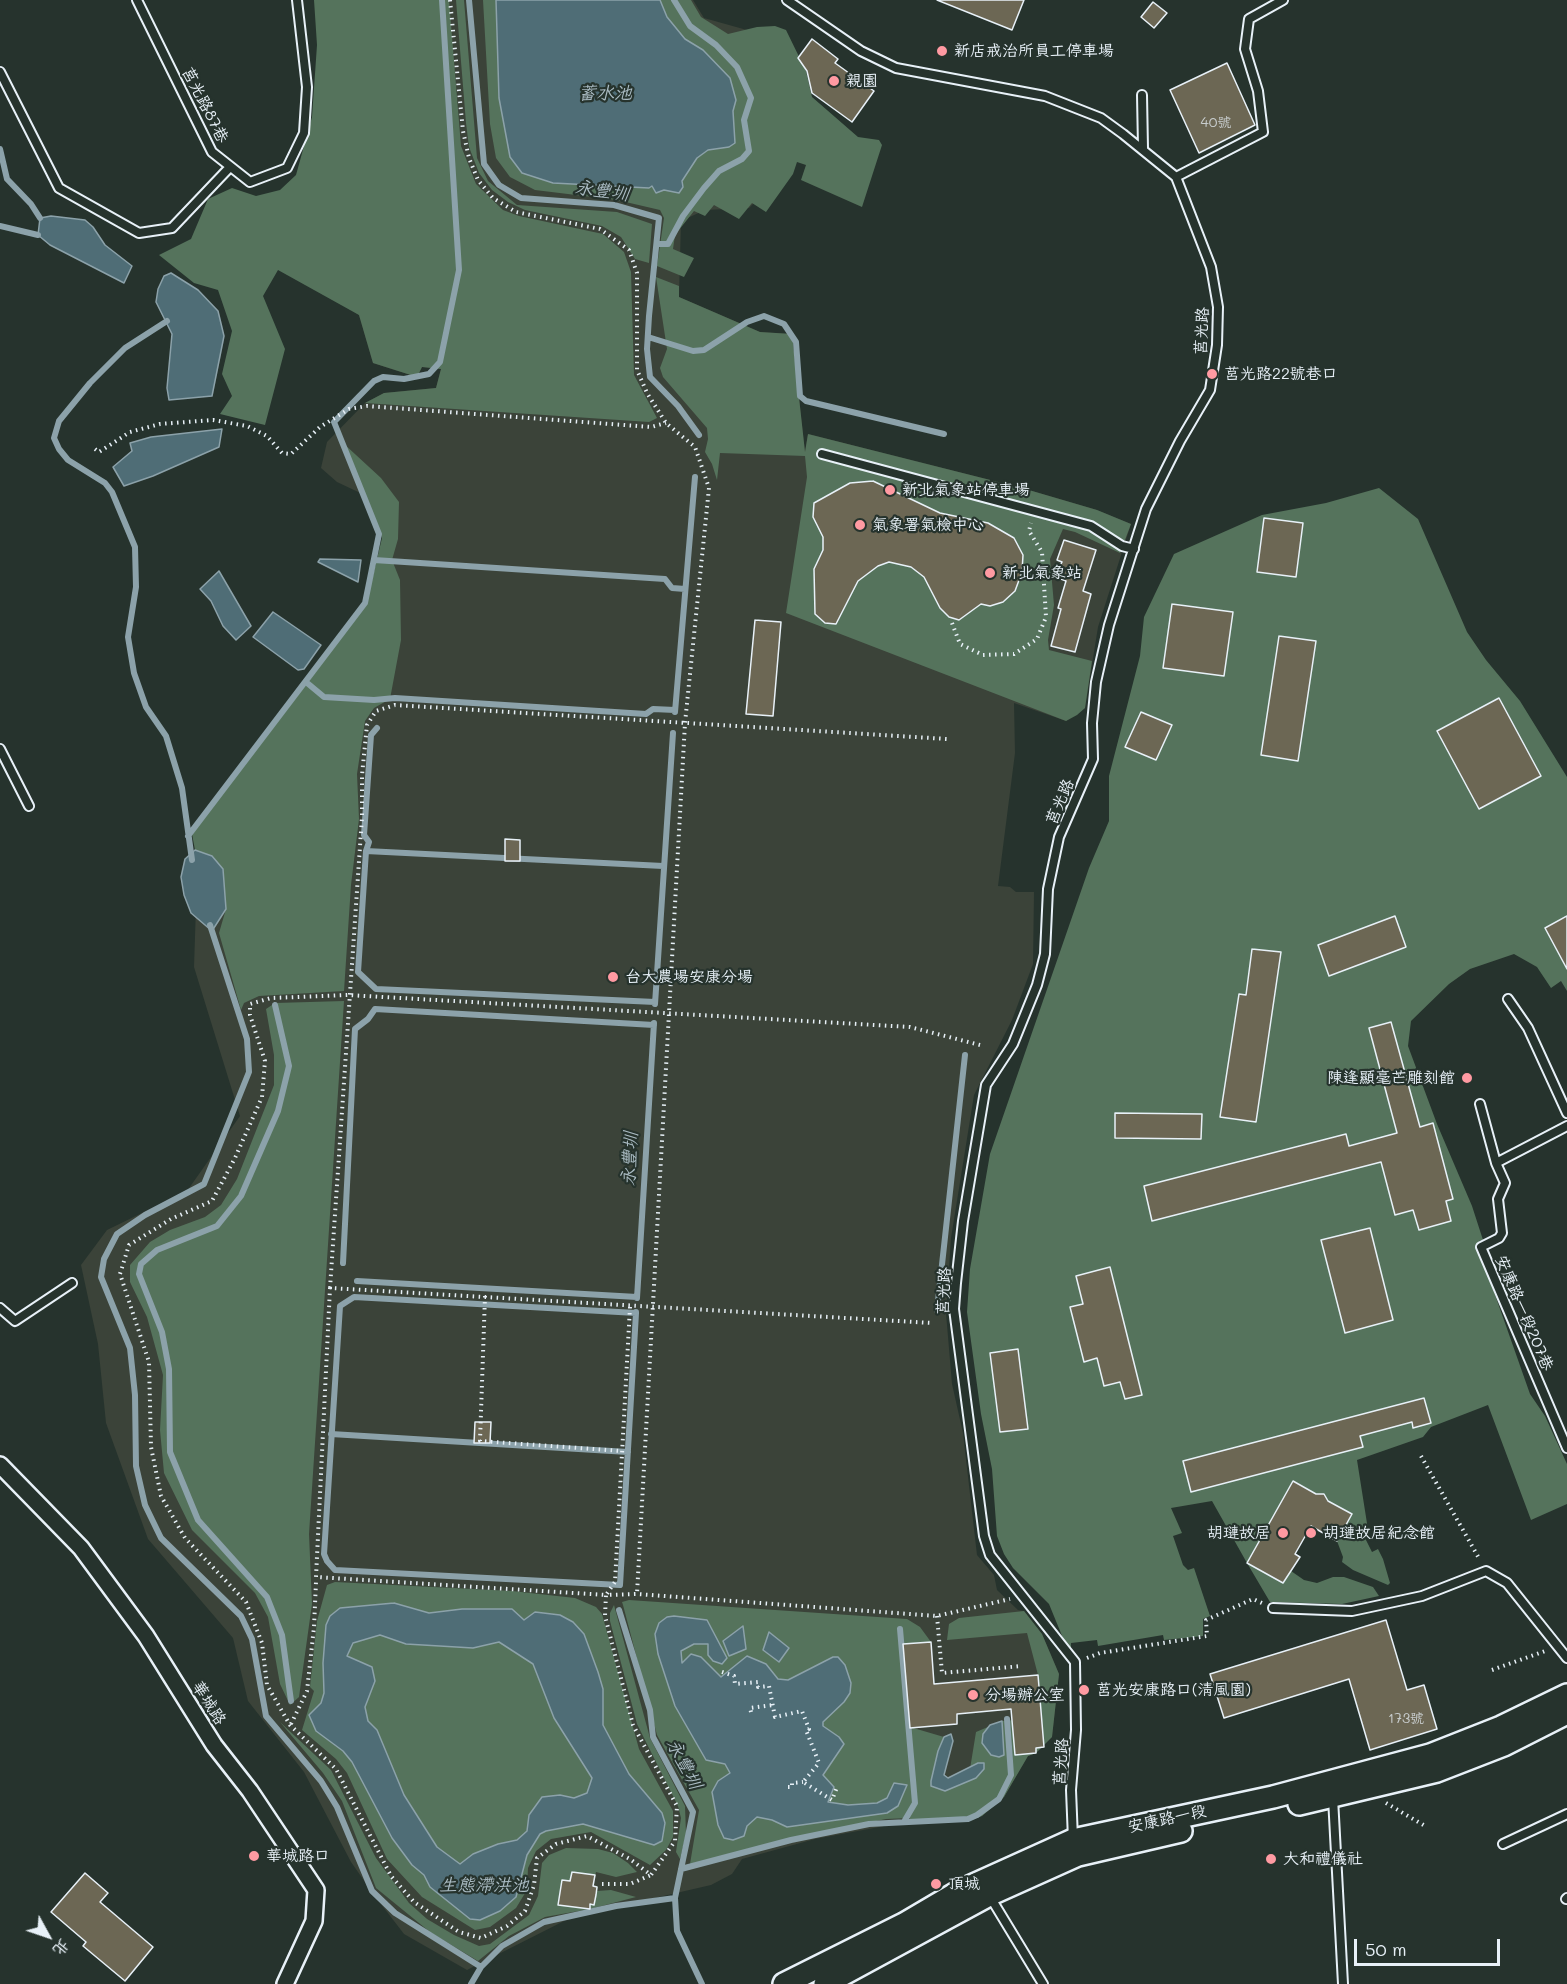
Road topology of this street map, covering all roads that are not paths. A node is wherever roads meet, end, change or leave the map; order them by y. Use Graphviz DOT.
graph roads {
  1 [pos="137,0"];
  2 [pos="297,0"];
  3 [pos="788,0"];
  4 [pos="1283,0"];
  5 [pos="0,72"];
  6 [pos="1142,95"];
  7 [pos="1143,148"];
  8 [pos="230,167"];
  9 [pos="1176,177"];
  10 [pos="822,454"];
  11 [pos="1134,549"];
  12 [pos="0,749"];
  13 [pos="29,806"];
  14 [pos="1508,999"];
  15 [pos="1479,1104"];
  16 [pos="1567,1113"];
  17 [pos="1567,1126"];
  18 [pos="1496,1163"];
  19 [pos="72,1283"];
  20 [pos="0,1308"];
  21 [pos="1567,1448"];
  22 [pos="0,1465"];
  23 [pos="1274,1608"];
  24 [pos="1567,1658"];
  25 [pos="1567,1695"];
  26 [pos="1567,1713"];
  27 [pos="1333,1798"];
  28 [pos="1567,1814"];
  29 [pos="1503,1844"];
  30 [pos="1075,1848"];
  31 [pos="989,1895"];
  32 [pos="285,1984"];
  33 [pos="784,1984"];
  34 [pos="825,1984"];
  35 [pos="1043,1984"];
  36 [pos="1343,1984"];
  1 -- 8 [label="lane, 莒光路87巷"];
  2 -- 8 [label="lane, 莒光路87巷"];
  3 -- 7 [label="lane, 莒光路"];
  4 -- 9 [label="lane"];
  5 -- 8 [label="lane"];
  6 -- 7 [label="lane"];
  7 -- 9 [label="lane, 莒光路"];
  9 -- 11 [label="lane, 莒光路"];
  10 -- 11 [label="lane"];
  11 -- 30 [label="lane, 莒光路"];
  12 -- 13 [label="lane"];
  14 -- 16 [label="lane"];
  15 -- 18 [label="lane"];
  17 -- 18 [label="lane"];
  18 -- 21 [label="lane, 安康路一段207巷"];
  19 -- 20 [label="lane"];
  22 -- 32 [label="street, 華城路"];
  23 -- 24 [label="lane"];
  25 -- 30 [label="main road, 安康路一段"];
  26 -- 27 [label="main road, 安康路一段"];
  27 -- 30 [label="main road, 安康路一段"];
  27 -- 36 [label="lane"];
  28 -- 29 [label="lane"];
  30 -- 31 [label="main road, 安康路一段"];
  30 -- 33 [label="main road, 安康路一段"];
  31 -- 34 [label="main road, 安康路一段"];
  31 -- 35 [label="lane"];
}
